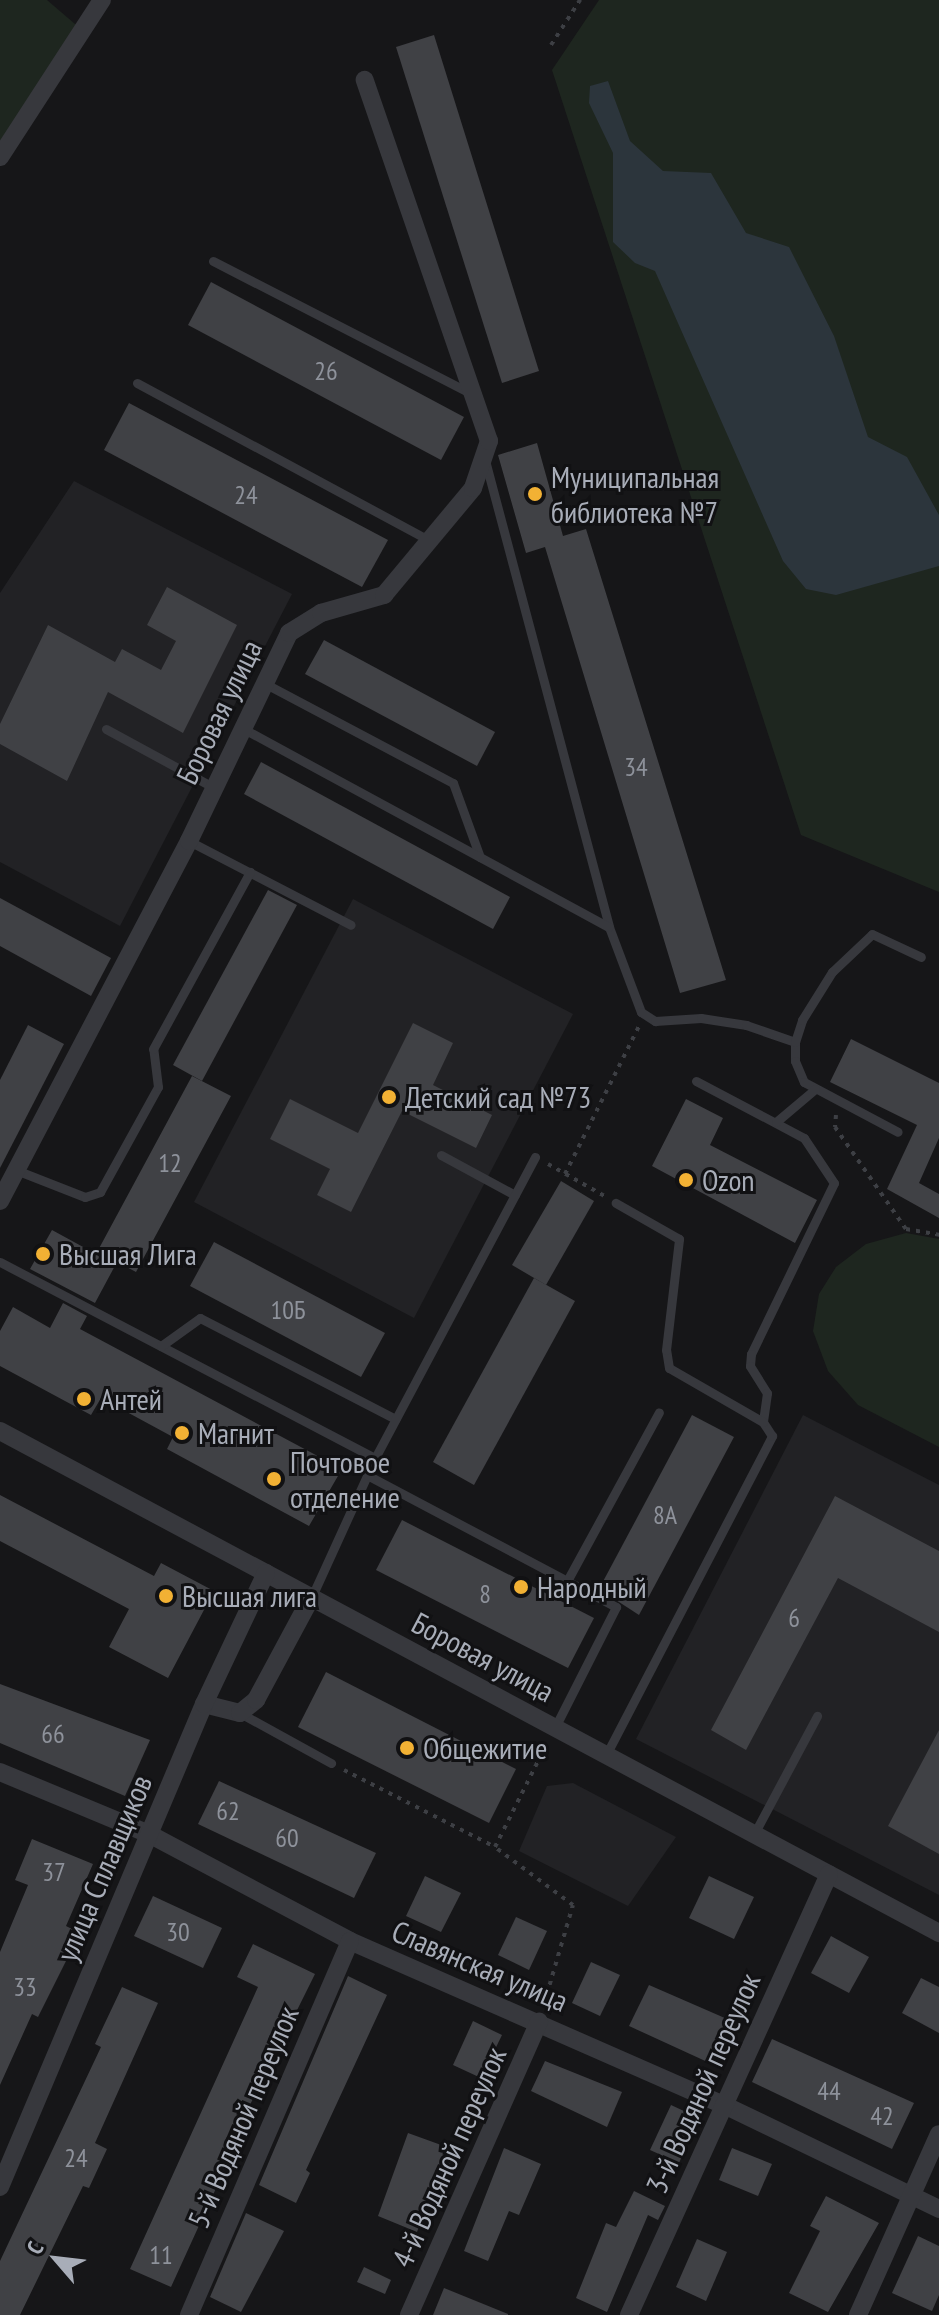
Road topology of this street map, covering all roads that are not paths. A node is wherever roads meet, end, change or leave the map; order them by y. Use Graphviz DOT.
graph roads {
  1 [pos="102,0"];
  2 [pos="365,80"];
  3 [pos="0,157"];
  4 [pos="213,261"];
  5 [pos="137,383"];
  6 [pos="473,394"];
  7 [pos="484,457"];
  8 [pos="431,542"];
  9 [pos="264,683"];
  10 [pos="242,728"];
  11 [pos="106,729"];
  12 [pos="213,787"];
  13 [pos="189,841"];
  14 [pos="480,857"];
  15 [pos="250,872"];
  16 [pos="351,925"];
  17 [pos="609,927"];
  18 [pos="921,957"];
  19 [pos="795,1042"];
  20 [pos="696,1081"];
  21 [pos="815,1089"];
  22 [pos="776,1122"];
  23 [pos="898,1132"];
  24 [pos="441,1155"];
  25 [pos="535,1157"];
  26 [pos="16,1170"];
  27 [pos="515,1195"];
  28 [pos="0,1201"];
  29 [pos="616,1203"];
  30 [pos="0,1262"];
  31 [pos="161,1346"];
  32 [pos="659,1412"];
  33 [pos="396,1419"];
  34 [pos="763,1422"];
  35 [pos="0,1431"];
  36 [pos="375,1458"];
  37 [pos="367,1475"];
  38 [pos="266,1573"];
  39 [pos="567,1581"];
  40 [pos="312,1596"];
  41 [pos="204,1704"];
  42 [pos="240,1713"];
  43 [pos="817,1716"];
  44 [pos="554,1728"];
  45 [pos="606,1755"];
  46 [pos="331,1763"];
  47 [pos="0,1772"];
  48 [pos="149,1834"];
  49 [pos="754,1834"];
  50 [pos="829,1874"];
  51 [pos="939,1933"];
  52 [pos="350,1941"];
  53 [pos="539,2022"];
  54 [pos="724,2105"];
  55 [pos="939,2134"];
  56 [pos="0,2187"];
  57 [pos="912,2195"];
  58 [pos="939,2209"];
  59 [pos="189,2315"];
  60 [pos="409,2315"];
  61 [pos="629,2315"];
  62 [pos="858,2315"];
  1 -- 3 [label="street"];
  2 -- 6 [label="street, Боровая улица"];
  4 -- 6 [label="lane"];
  5 -- 8 [label="lane"];
  6 -- 7 [label="street, Боровая улица"];
  7 -- 8 [label="street, Боровая улица"];
  7 -- 17 [label="lane"];
  8 -- 9 [label="street, Боровая улица"];
  9 -- 10 [label="street, Боровая улица"];
  9 -- 14 [label="lane"];
  10 -- 12 [label="street, Боровая улица"];
  10 -- 14 [label="lane"];
  11 -- 12 [label="lane"];
  12 -- 13 [label="street, Боровая улица"];
  13 -- 15 [label="lane"];
  13 -- 26 [label="street, Боровая улица"];
  14 -- 17 [label="lane"];
  15 -- 16 [label="lane"];
  15 -- 26 [label="lane"];
  17 -- 19 [label="lane"];
  18 -- 19 [label="lane"];
  19 -- 21 [label="lane"];
  20 -- 22 [label="lane"];
  21 -- 22 [label="lane"];
  21 -- 23 [label="lane"];
  22 -- 34 [label="lane"];
  24 -- 27 [label="lane"];
  25 -- 27 [label="lane"];
  26 -- 28 [label="street, Боровая улица"];
  27 -- 33 [label="lane"];
  29 -- 34 [label="lane"];
  30 -- 31 [label="lane"];
  31 -- 33 [label="lane"];
  31 -- 36 [label="lane"];
  32 -- 39 [label="lane"];
  33 -- 36 [label="lane"];
  34 -- 45 [label="lane"];
  35 -- 38 [label="street, Боровая улица"];
  36 -- 37 [label="lane"];
  37 -- 39 [label="lane"];
  37 -- 40 [label="lane"];
  38 -- 40 [label="street, Боровая улица"];
  38 -- 41 [label="street, улица Сплавщиков"];
  39 -- 44 [label="lane"];
  40 -- 42 [label="street"];
  40 -- 44 [label="street, Боровая улица"];
  41 -- 42 [label="street"];
  41 -- 48 [label="street, улица Сплавщиков"];
  42 -- 46 [label="lane"];
  43 -- 49 [label="lane"];
  44 -- 45 [label="street, Боровая улица"];
  45 -- 49 [label="street, Боровая улица"];
  47 -- 48 [label="street, Славянская улица"];
  48 -- 52 [label="street, Славянская улица"];
  48 -- 56 [label="street, улица Сплавщиков"];
  49 -- 50 [label="street, Боровая улица"];
  50 -- 51 [label="street, Боровая улица"];
  50 -- 54 [label="street, 3-й Водяной переулок"];
  52 -- 53 [label="street, Славянская улица"];
  52 -- 59 [label="street, 5-й Водяной переулок"];
  53 -- 54 [label="street, Славянская улица"];
  53 -- 60 [label="street, 4-й Водяной переулок"];
  54 -- 57 [label="street, Славянская улица"];
  54 -- 61 [label="street, 3-й Водяной переулок"];
  55 -- 57 [label="street"];
  57 -- 58 [label="street, Славянская улица"];
  57 -- 62 [label="street"];
}
